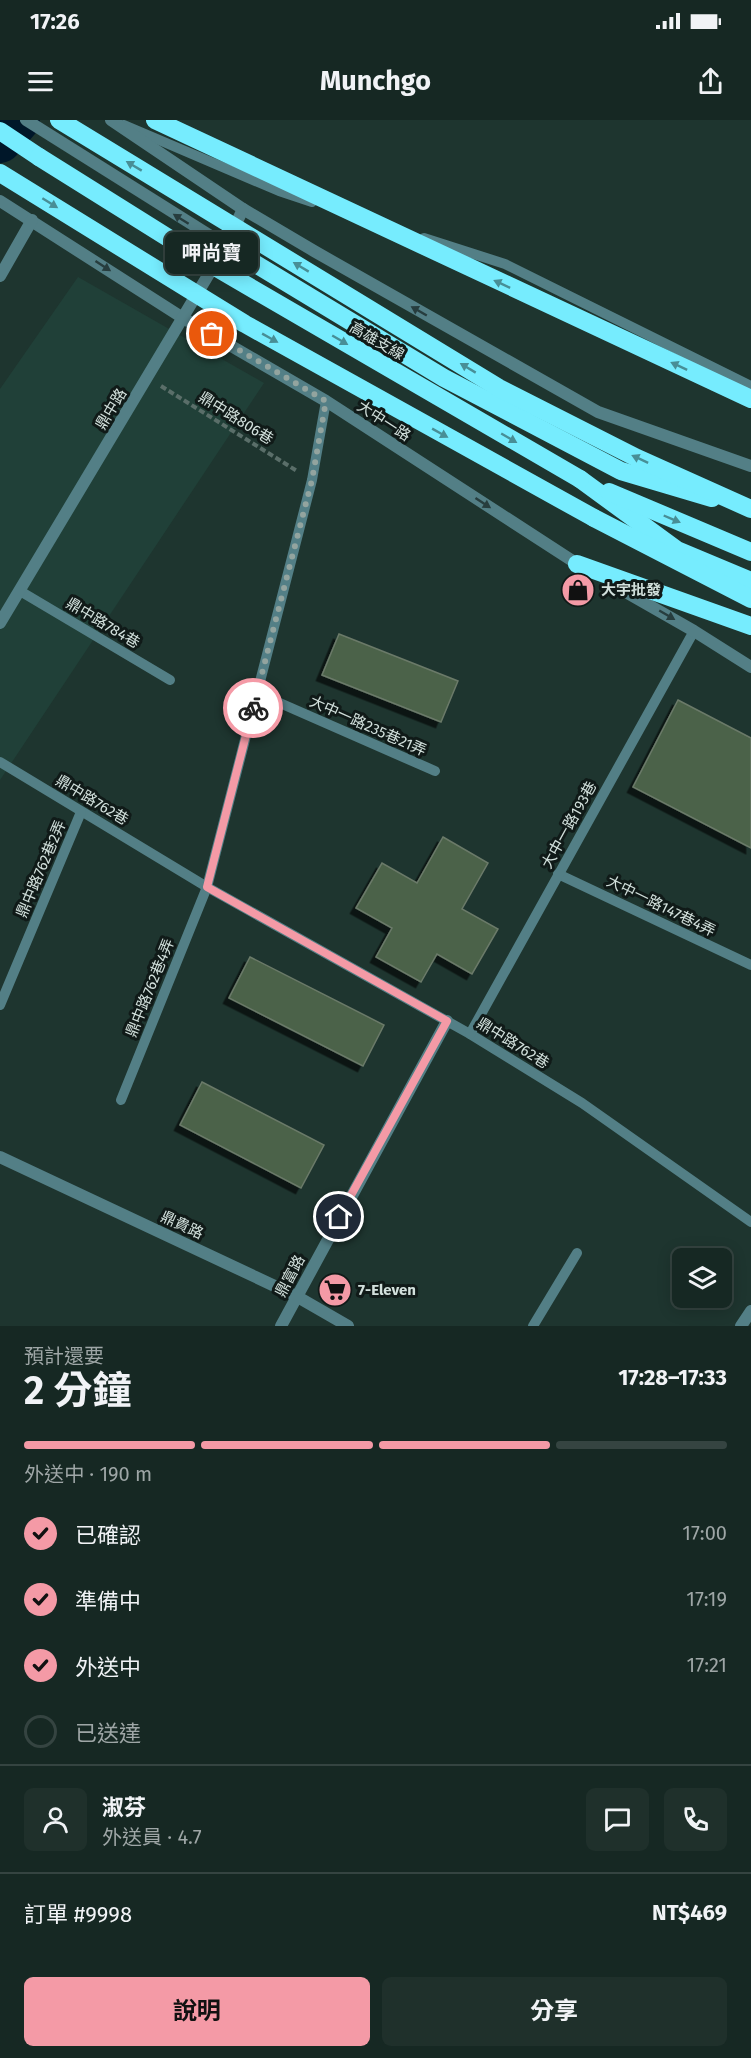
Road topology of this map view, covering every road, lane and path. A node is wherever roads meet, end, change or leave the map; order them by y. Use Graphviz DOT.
graph roads {
  1 [pos="26,120"];
  2 [pos="59,120"];
  3 [pos="112,120"];
  4 [pos="155,120"];
  5 [pos="0,131"];
  6 [pos="0,142"];
  7 [pos="39,157"];
  8 [pos="0,173"];
  9 [pos="0,201"];
  10 [pos="243,209"];
  11 [pos="32,220"];
  12 [pos="225,247"];
  13 [pos="249,260"];
  14 [pos="0,276"];
  15 [pos="183,318"];
  16 [pos="147,377"];
  17 [pos="751,386"];
  18 [pos="751,399"];
  19 [pos="326,401"];
  20 [pos="751,466"];
  21 [pos="312,480"];
  22 [pos="579,480"];
  23 [pos="751,509"];
  24 [pos="751,552"];
  25 [pos="577,564"];
  26 [pos="751,581"];
  27 [pos="20,591"];
  28 [pos="751,599"];
  29 [pos="0,623"];
  30 [pos="751,626"];
  31 [pos="694,631"];
  32 [pos="751,667"];
  33 [pos="170,680"];
  34 [pos="257,693"];
  35 [pos="0,762"];
  36 [pos="435,771"];
  37 [pos="81,812"];
  38 [pos="558,874"];
  39 [pos="207,887"];
  40 [pos="751,965"];
  41 [pos="0,1005"];
  42 [pos="447,1021"];
  43 [pos="470,1034"];
  44 [pos="121,1100"];
  45 [pos="0,1157"];
  46 [pos="751,1222"];
  47 [pos="577,1253"];
  48 [pos="296,1296"];
  49 [pos="751,1311"];
  50 [pos="280,1326"];
  51 [pos="348,1326"];
  52 [pos="534,1326"];
  53 [pos="741,1326"];
  12 -- 1 [label="street, one-way"];
  23 -- 2 [label="highway, 高雄支線, one-way, bridge"];
  3 -- 10 [label="street"];
  3 -- 17 [label="lane"];
  18 -- 4 [label="highway, one-way, bridge"];
  5 -- 7 [label="highway, 高雄支線"];
  6 -- 7 [label="highway"];
  7 -- 22 [label="highway, 高雄支線, one-way, bridge"];
  8 -- 28 [label="highway, one-way, bridge"];
  9 -- 11 [label="street, 大中一路"];
  10 -- 12 [label="street, 鼎中路"];
  20 -- 10 [label="street, one-way"];
  11 -- 14 [label="street"];
  11 -- 15 [label="street, 大中一路, one-way"];
  12 -- 13 [label="street"];
  12 -- 15 [label="street, 鼎中路"];
  13 -- 23 [label="highway"];
  15 -- 16 [label="street, 鼎中路"];
  15 -- 19 [label="street, 大中一路"];
  16 -- 21 [label="path, 鼎中路806巷"];
  16 -- 27 [label="street, 鼎中路"];
  19 -- 21 [label="lane, 鼎中路762巷4弄"];
  19 -- 25 [label="street, 大中一路, one-way"];
  21 -- 34 [label="lane, 鼎中路762巷4弄"];
  22 -- 24 [label="highway, 高雄支線, one-way"];
  22 -- 26 [label="highway"];
  25 -- 30 [label="highway"];
  25 -- 31 [label="street, 大中一路, one-way"];
  27 -- 29 [label="street, 鼎中路"];
  27 -- 33 [label="lane, 鼎中路784巷"];
  31 -- 32 [label="street, 大中一路"];
  31 -- 38 [label="lane, 大中一路193巷"];
  34 -- 36 [label="lane, 大中一路235巷21弄"];
  34 -- 39 [label="lane, 鼎中路762巷4弄"];
  35 -- 37 [label="lane, 鼎中路762巷"];
  37 -- 39 [label="lane, 鼎中路762巷"];
  37 -- 41 [label="lane, 鼎中路762巷2弄"];
  38 -- 40 [label="lane, 大中一路147巷4弄"];
  38 -- 43 [label="lane, 大中一路193巷"];
  39 -- 42 [label="lane, 鼎中路762巷"];
  39 -- 44 [label="lane, 鼎中路762巷4弄"];
  42 -- 43 [label="lane, 鼎中路762巷"];
  42 -- 48 [label="street, 鼎富路"];
  43 -- 46 [label="lane, 鼎中路762巷"];
  45 -- 48 [label="street, 鼎貴路"];
  47 -- 52 [label="lane"];
  48 -- 50 [label="street, 鼎富路"];
  48 -- 51 [label="street, 鼎貴路"];
  49 -- 53 [label="street"];
}
